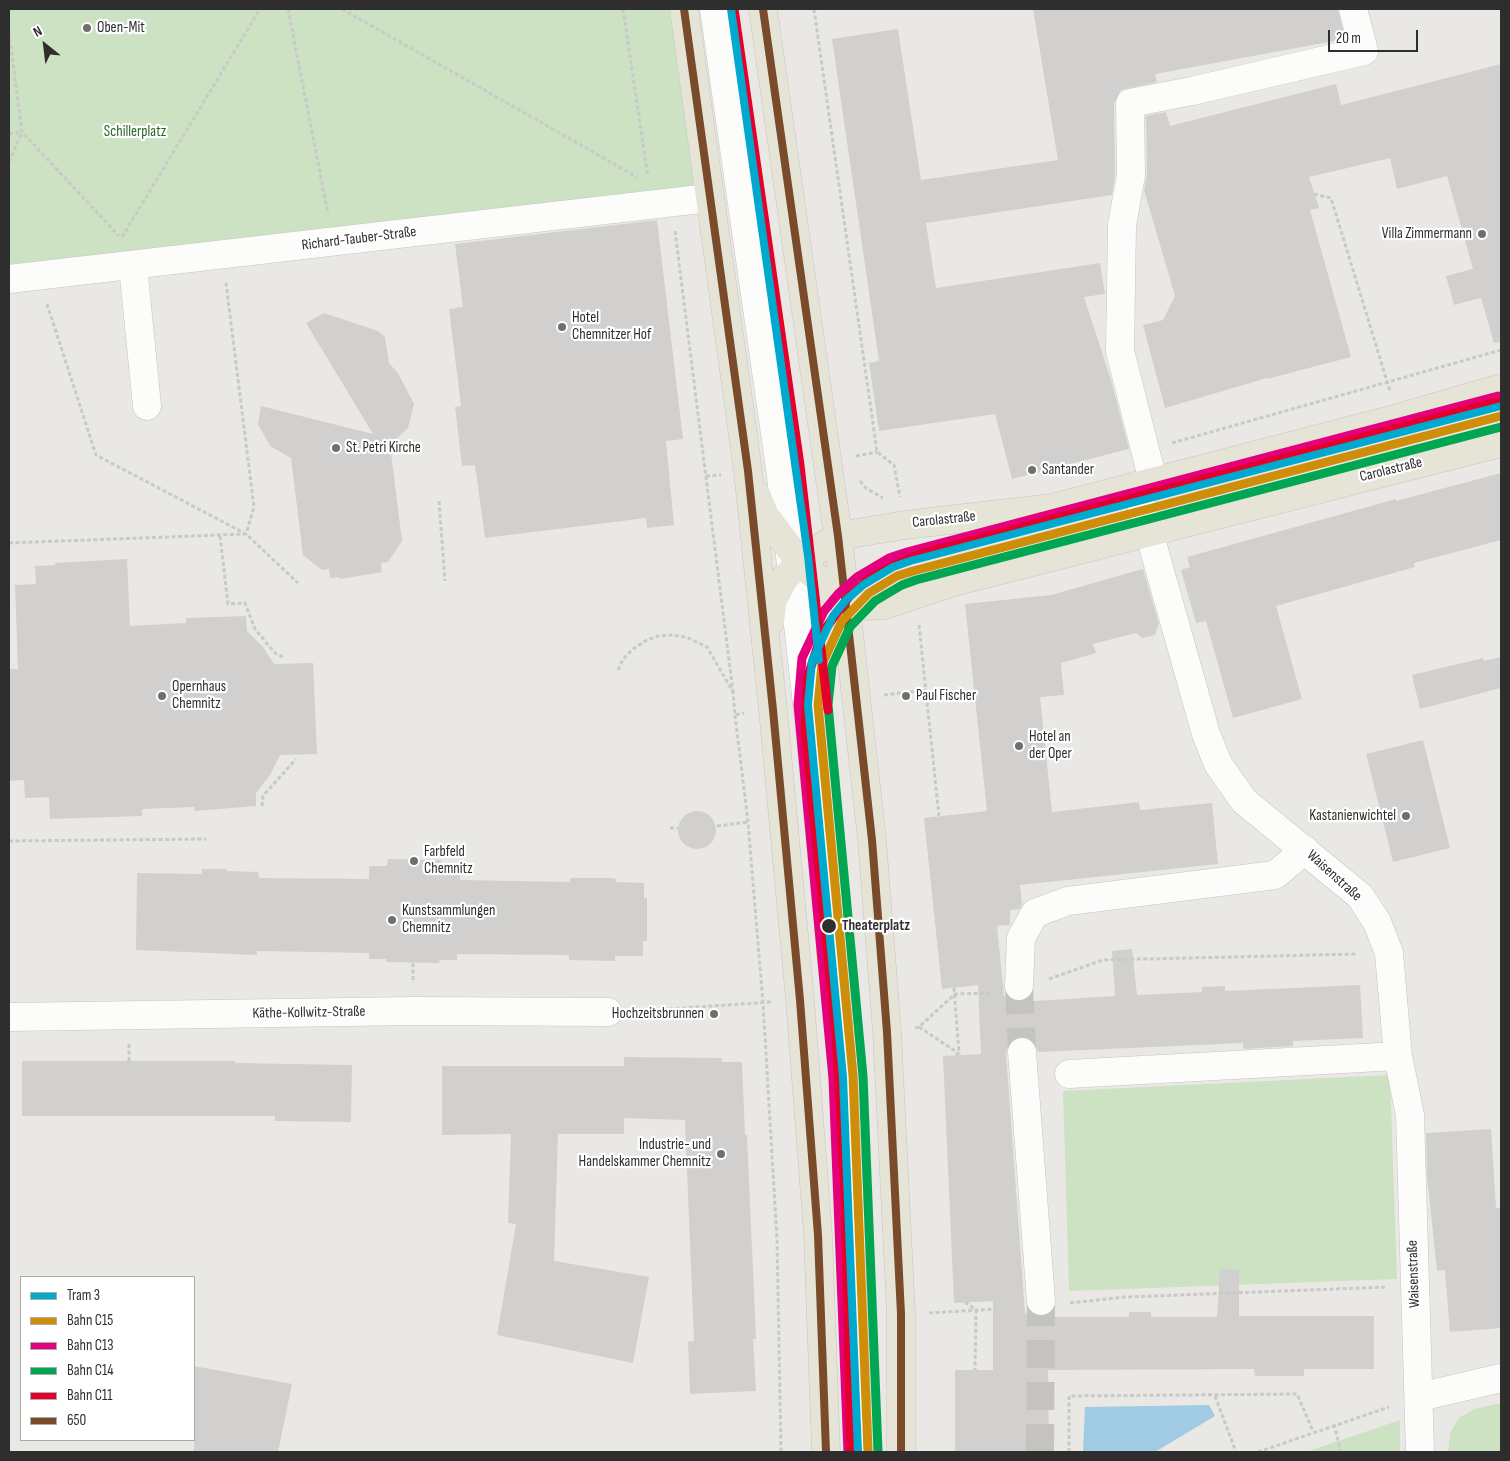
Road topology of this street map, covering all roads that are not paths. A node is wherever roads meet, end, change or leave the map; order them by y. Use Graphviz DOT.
graph roads {
  1 [pos="684,9"];
  2 [pos="714,9"];
  3 [pos="731,9"];
  4 [pos="763,9"];
  5 [pos="1353,9"];
  6 [pos="709,198"];
  7 [pos="133,266"];
  8 [pos="9,280"];
  9 [pos="1501,388"];
  10 [pos="148,406"];
  11 [pos="1501,443"];
  12 [pos="748,471"];
  13 [pos="1144,483"];
  14 [pos="1148,532"];
  15 [pos="838,536"];
  16 [pos="800,562"];
  17 [pos="846,600"];
  18 [pos="767,647"];
  19 [pos="1305,850"];
  20 [pos="1030,984"];
  21 [pos="608,1012"];
  22 [pos="9,1017"];
  23 [pos="1022,1052"];
  24 [pos="1398,1056"];
  25 [pos="1069,1074"];
  26 [pos="1054,1302"];
  27 [pos="1501,1378"];
  28 [pos="1420,1397"];
  29 [pos="826,1452"];
  30 [pos="858,1452"];
  31 [pos="871,1452"];
  32 [pos="901,1452"];
  33 [pos="1420,1452"];
  1 -- 6 [label="main road"];
  2 -- 16 [label="street"];
  3 -- 16 [label="street"];
  4 -- 15 [label="main road"];
  5 -- 13 [label="street, Waisenstraße"];
  6 -- 7 [label="street, Richard-Tauber-Straße"];
  6 -- 12 [label="main road"];
  7 -- 8 [label="street, Richard-Tauber-Straße"];
  7 -- 10 [label="street"];
  9 -- 13 [label="main road, Carolastraße"];
  11 -- 14 [label="main road, Carolastraße"];
  12 -- 16 [label="main road, Carolastraße"];
  12 -- 18 [label="main road"];
  13 -- 14 [label="street, Waisenstraße"];
  13 -- 15 [label="main road, Carolastraße"];
  14 -- 17 [label="main road, Carolastraße"];
  14 -- 19 [label="street, Waisenstraße"];
  15 -- 16 [label="main road, Carolastraße"];
  15 -- 17 [label="main road"];
  16 -- 17 [label="main road, Carolastraße"];
  16 -- 18 [label="main road, Carolastraße"];
  16 -- 30 [label="street"];
  16 -- 31 [label="street"];
  17 -- 32 [label="main road"];
  18 -- 29 [label="main road"];
  19 -- 20 [label="street"];
  19 -- 24 [label="street, Waisenstraße"];
  21 -- 22 [label="street, Käthe-Kollwitz-Straße"];
  23 -- 26 [label="street"];
  24 -- 25 [label="street"];
  24 -- 28 [label="street, Waisenstraße"];
  27 -- 28 [label="street"];
  28 -- 33 [label="street, Waisenstraße"];
}
